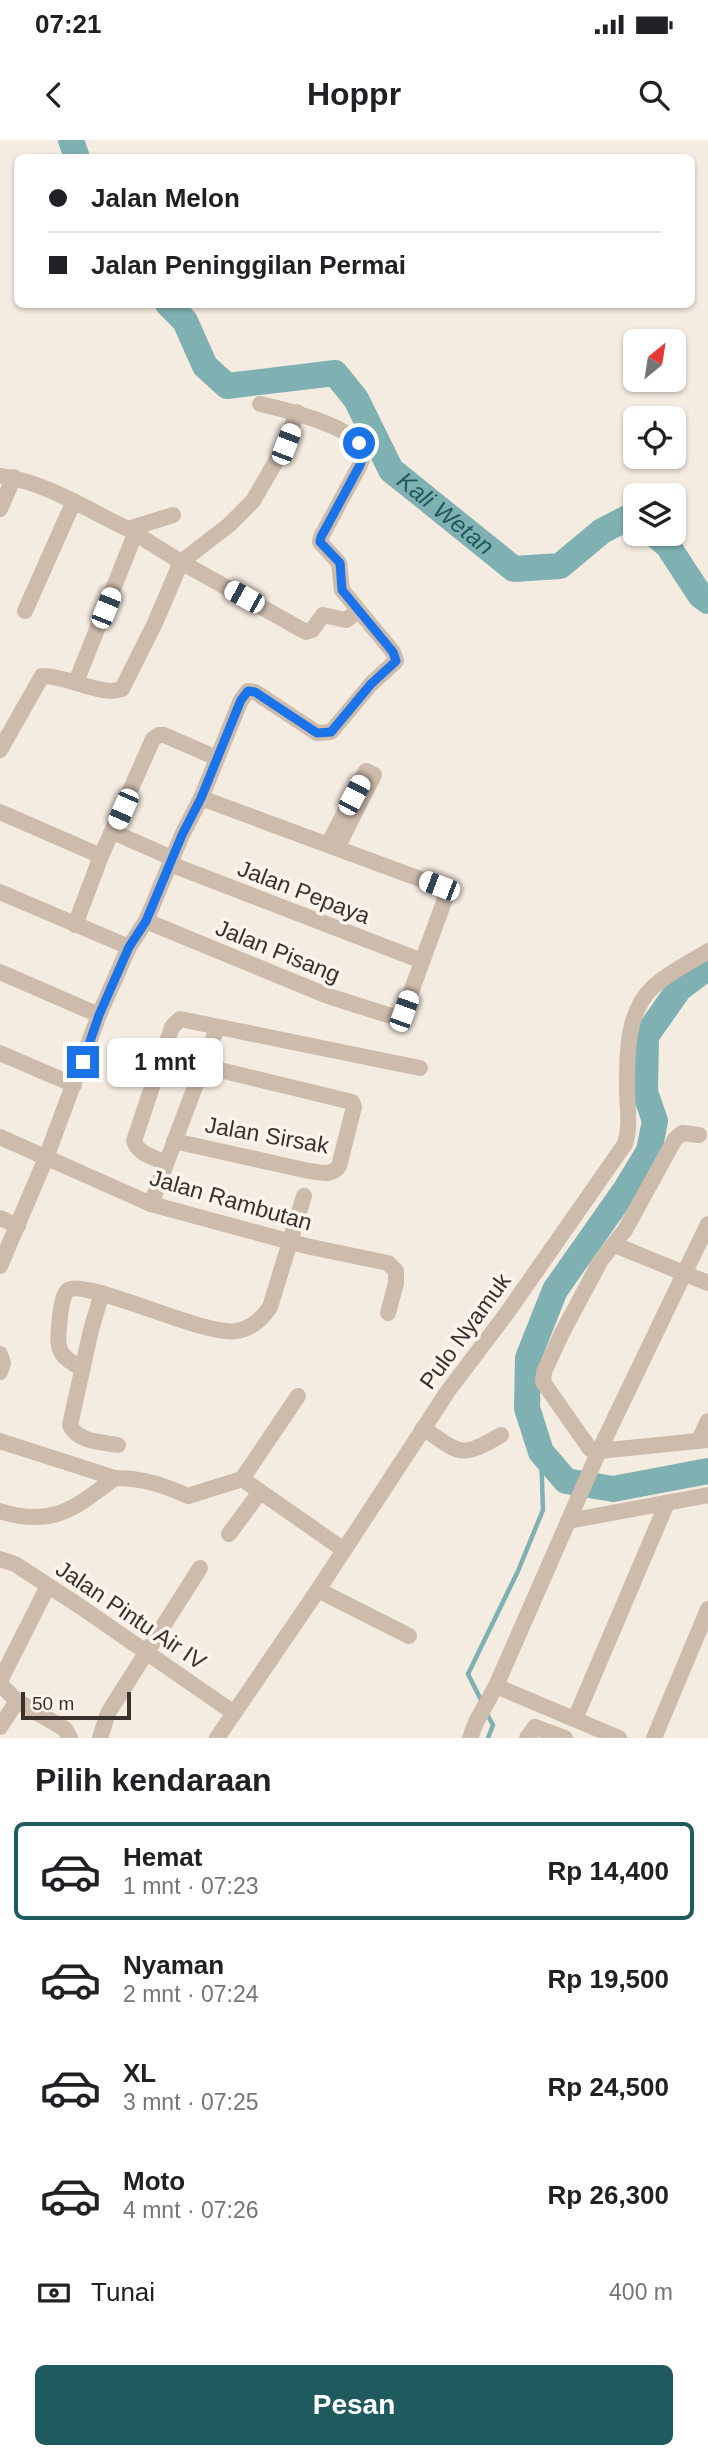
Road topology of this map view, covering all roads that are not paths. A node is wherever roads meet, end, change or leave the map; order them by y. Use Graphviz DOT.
graph roads {
  1 [pos="260,404"];
  2 [pos="297,412"];
  3 [pos="7,477"];
  4 [pos="74,501"];
  5 [pos="0,509"];
  6 [pos="173,514"];
  7 [pos="131,532"];
  8 [pos="181,562"];
  9 [pos="25,611"];
  10 [pos="358,611"];
  11 [pos="76,682"];
  12 [pos="0,750"];
  13 [pos="217,758"];
  14 [pos="201,798"];
  15 [pos="0,812"];
  16 [pos="113,832"];
  17 [pos="101,856"];
  18 [pos="171,861"];
  19 [pos="0,892"];
  20 [pos="146,921"];
  21 [pos="75,925"];
  22 [pos="129,947"];
  23 [pos="708,951"];
  24 [pos="422,961"];
  25 [pos="0,972"];
  26 [pos="99,1015"];
  27 [pos="217,1028"];
  28 [pos="0,1053"];
  29 [pos="203,1066"];
  30 [pos="420,1068"];
  31 [pos="75,1085"];
  32 [pos="699,1135"];
  33 [pos="0,1137"];
  34 [pos="174,1141"];
  35 [pos="46,1158"];
  36 [pos="166,1163"];
  37 [pos="303,1196"];
  38 [pos="151,1204"];
  39 [pos="0,1218"];
  40 [pos="708,1224"];
  41 [pos="18,1226"];
  42 [pos="289,1240"];
  43 [pos="615,1245"];
  44 [pos="0,1266"];
  45 [pos="685,1273"];
  46 [pos="708,1283"];
  47 [pos="102,1293"];
  48 [pos="502,1310"];
  49 [pos="388,1313"];
  50 [pos="494,1330"];
  51 [pos="0,1354"];
  52 [pos="82,1369"];
  53 [pos="0,1372"];
  54 [pos="298,1396"];
  55 [pos="708,1421"];
  56 [pos="423,1428"];
  57 [pos="500,1434"];
  58 [pos="704,1440"];
  59 [pos="0,1441"];
  60 [pos="118,1445"];
  61 [pos="597,1458"];
  62 [pos="119,1478"];
  63 [pos="242,1479"];
  64 [pos="260,1492"];
  65 [pos="708,1495"];
  66 [pos="667,1503"];
  67 [pos="0,1511"];
  68 [pos="568,1521"];
  69 [pos="229,1534"];
  70 [pos="344,1550"];
  71 [pos="0,1559"];
  72 [pos="200,1568"];
  73 [pos="48,1586"];
  74 [pos="318,1590"];
  75 [pos="708,1609"];
  76 [pos="409,1636"];
  77 [pos="147,1651"];
  78 [pos="0,1683"];
  79 [pos="492,1692"];
  80 [pos="17,1701"];
  81 [pos="234,1713"];
  82 [pos="575,1719"];
  83 [pos="0,1727"];
  84 [pos="473,1730"];
  85 [pos="528,1737"];
  86 [pos="70,1738"];
  87 [pos="100,1738"];
  88 [pos="217,1738"];
  89 [pos="565,1738"];
  90 [pos="619,1738"];
  91 [pos="654,1738"];
  1 -- 2 [label="street"];
  2 -- 8 [label="street"];
  2 -- 10 [label="street"];
  3 -- 4 [label="street"];
  3 -- 5 [label="street"];
  4 -- 7 [label="street"];
  4 -- 9 [label="street"];
  6 -- 7 [label="street"];
  7 -- 8 [label="street"];
  7 -- 11 [label="street"];
  8 -- 10 [label="street"];
  8 -- 11 [label="street"];
  10 -- 13 [label="street"];
  11 -- 12 [label="street"];
  13 -- 14 [label="street"];
  13 -- 16 [label="street"];
  14 -- 18 [label="street"];
  14 -- 24 [label="street"];
  15 -- 17 [label="street"];
  16 -- 17 [label="street"];
  16 -- 18 [label="street, Jalan Pepaya"];
  17 -- 21 [label="street"];
  18 -- 20 [label="street"];
  18 -- 24 [label="street, Jalan Pepaya"];
  19 -- 21 [label="street"];
  20 -- 22 [label="street"];
  20 -- 24 [label="street, Jalan Pisang"];
  21 -- 22 [label="street"];
  22 -- 26 [label="street"];
  23 -- 50 [label="street, Pulo Nyamuk"];
  25 -- 26 [label="street"];
  26 -- 31 [label="street"];
  27 -- 29 [label="street"];
  27 -- 30 [label="street"];
  27 -- 36 [label="street"];
  28 -- 31 [label="street"];
  29 -- 34 [label="street"];
  29 -- 34 [label="street, Jalan Sirsak"];
  31 -- 35 [label="street"];
  32 -- 43 [label="street"];
  33 -- 35 [label="street, Jalan Rambutan"];
  34 -- 36 [label="street"];
  35 -- 38 [label="street, Jalan Rambutan"];
  35 -- 41 [label="street"];
  36 -- 38 [label="street"];
  37 -- 42 [label="street"];
  38 -- 42 [label="street, Jalan Rambutan"];
  39 -- 41 [label="street"];
  40 -- 45 [label="street"];
  41 -- 44 [label="street"];
  42 -- 47 [label="street"];
  42 -- 49 [label="street, Jalan Rambutan"];
  43 -- 45 [label="street"];
  43 -- 61 [label="street"];
  45 -- 46 [label="street"];
  45 -- 61 [label="street"];
  47 -- 52 [label="street"];
  47 -- 52 [label="street"];
  48 -- 50 [label="street"];
  50 -- 56 [label="street, Pulo Nyamuk"];
  51 -- 53 [label="street"];
  52 -- 60 [label="street"];
  54 -- 63 [label="street"];
  55 -- 58 [label="street"];
  56 -- 57 [label="street"];
  56 -- 70 [label="street, Pulo Nyamuk"];
  58 -- 61 [label="street"];
  59 -- 62 [label="street"];
  61 -- 68 [label="street"];
  62 -- 63 [label="street"];
  62 -- 67 [label="street"];
  63 -- 64 [label="street"];
  64 -- 69 [label="street"];
  64 -- 70 [label="street"];
  65 -- 66 [label="street"];
  66 -- 68 [label="street"];
  66 -- 82 [label="street"];
  68 -- 79 [label="street"];
  70 -- 74 [label="street, Pulo Nyamuk"];
  71 -- 73 [label="street, Jalan Pintu Air IV"];
  72 -- 77 [label="street"];
  73 -- 77 [label="street, Jalan Pintu Air IV"];
  73 -- 78 [label="street"];
  74 -- 76 [label="street"];
  74 -- 81 [label="street, Pulo Nyamuk"];
  75 -- 91 [label="street"];
  77 -- 81 [label="street, Jalan Pintu Air IV"];
  77 -- 87 [label="street"];
  78 -- 80 [label="street"];
  79 -- 82 [label="street"];
  79 -- 84 [label="street"];
  80 -- 83 [label="street"];
  80 -- 86 [label="street"];
  81 -- 88 [label="street, Pulo Nyamuk"];
  82 -- 90 [label="street"];
  85 -- 89 [label="street"];
}
